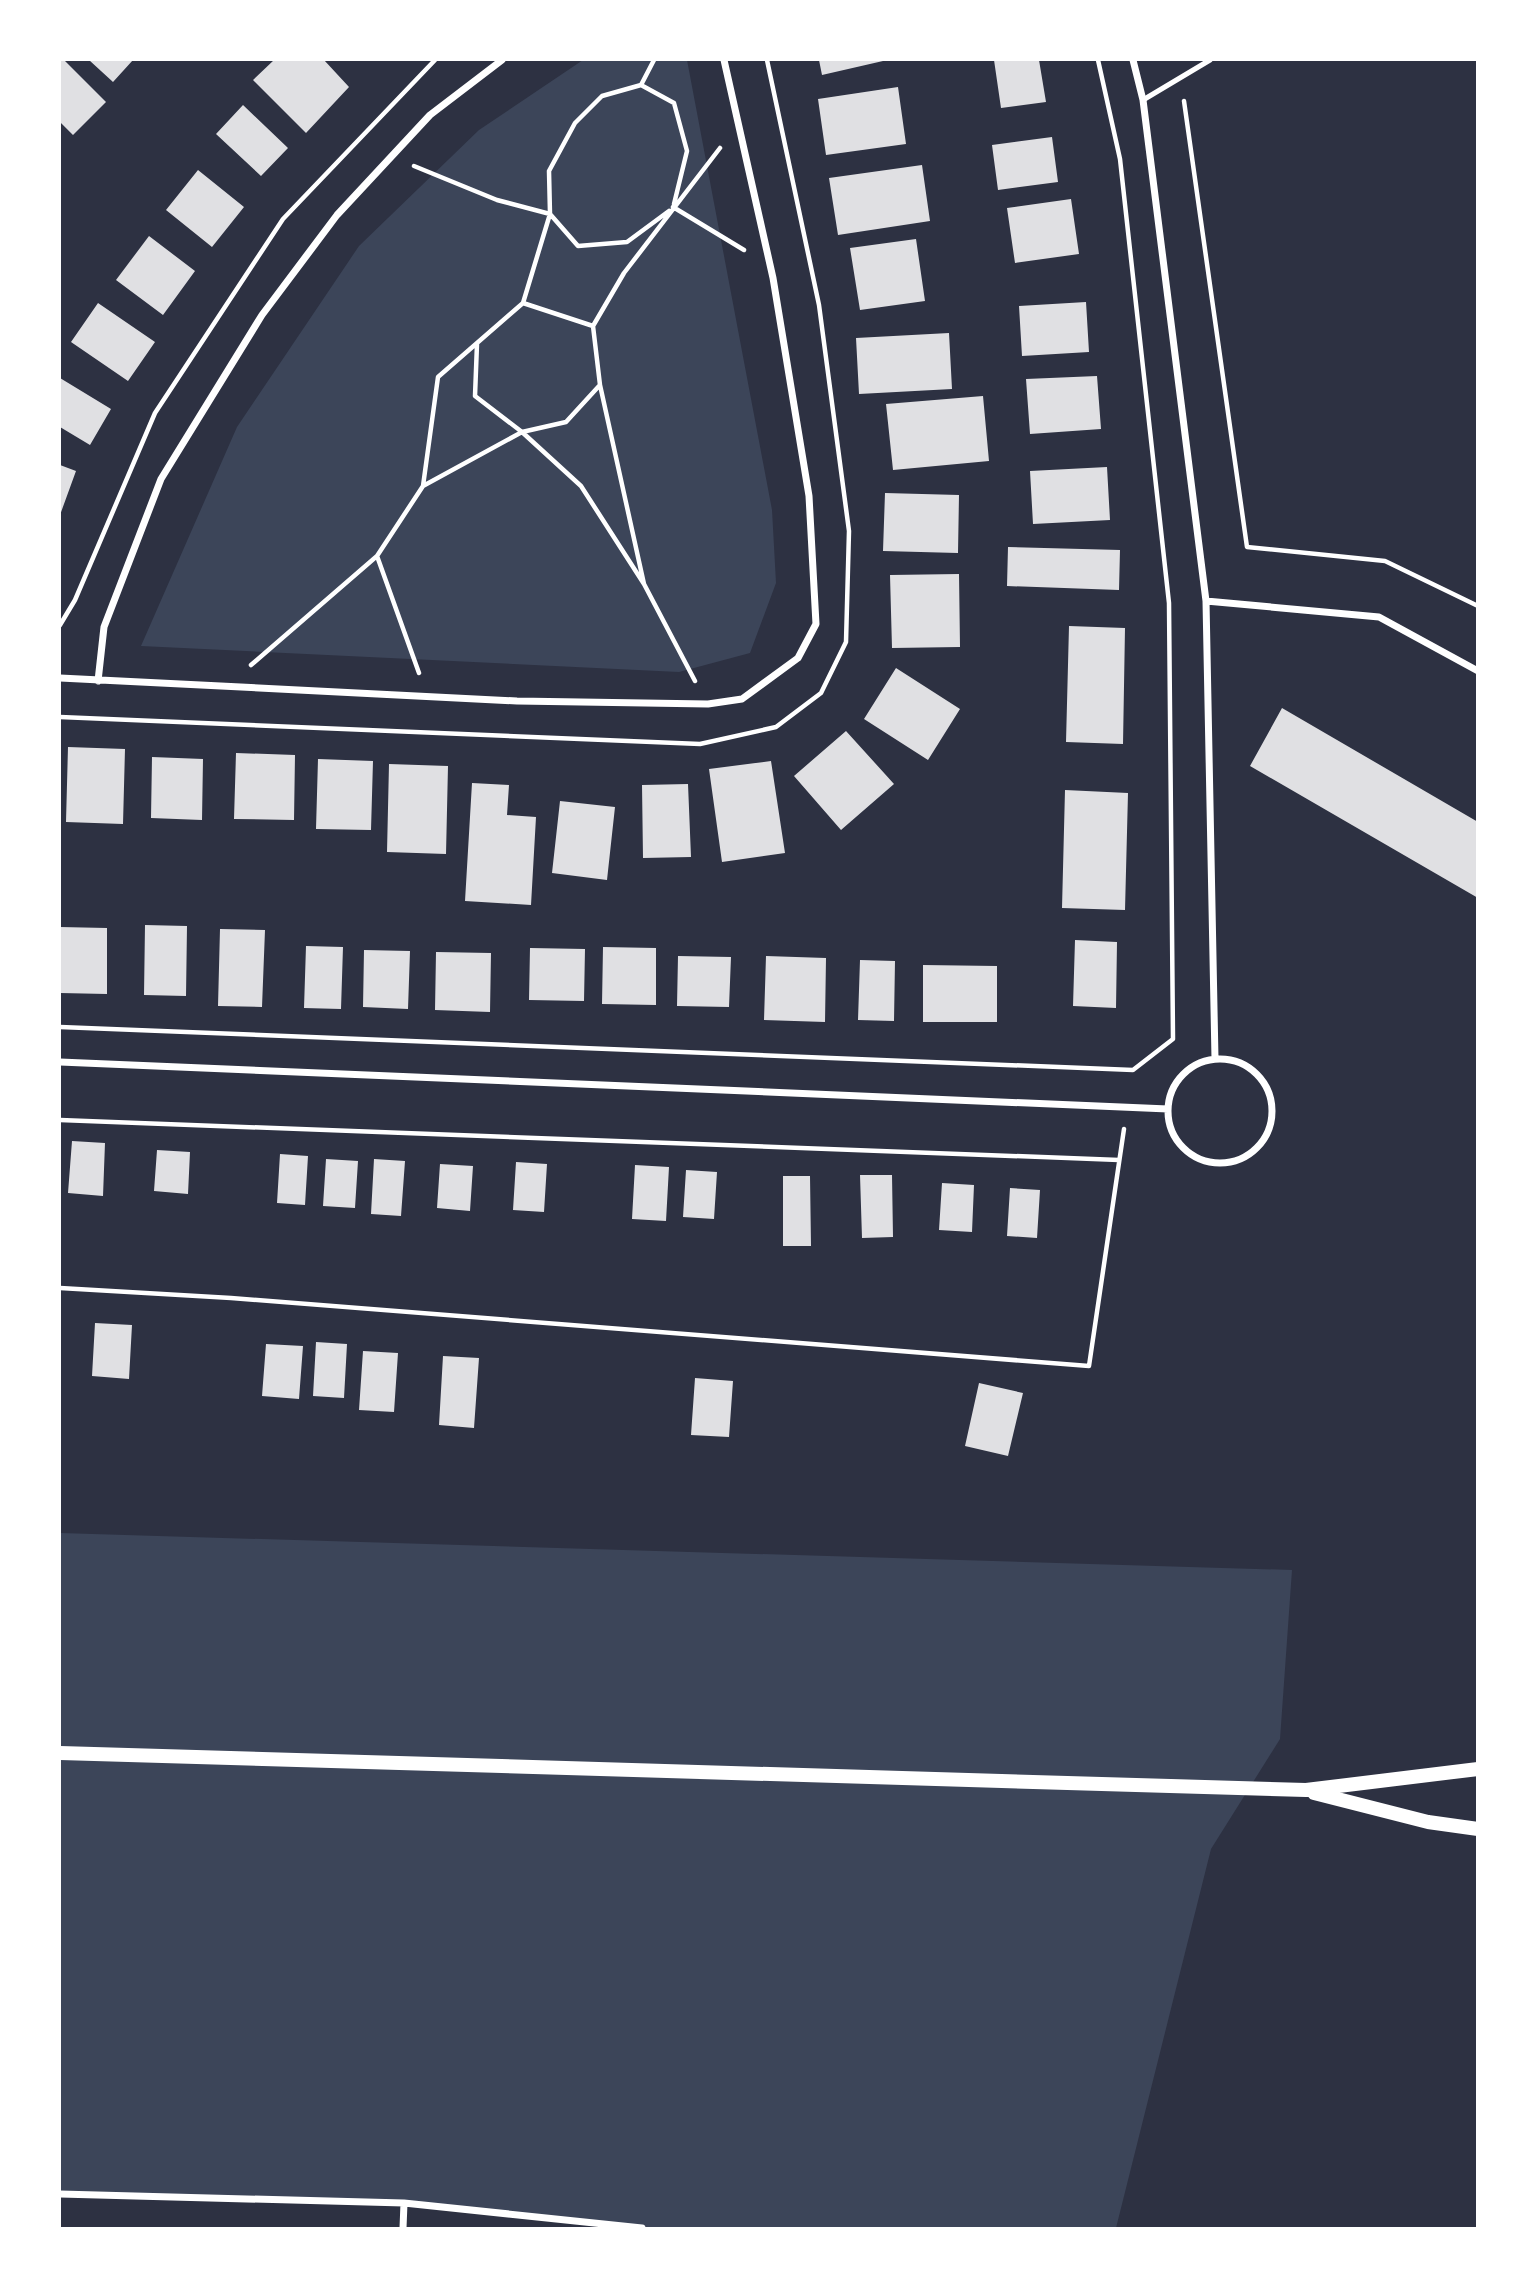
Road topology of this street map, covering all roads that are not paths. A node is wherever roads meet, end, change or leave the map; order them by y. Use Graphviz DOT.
graph roads {
  1 [pos="502,60"];
  2 [pos="724,60"];
  3 [pos="1133,60"];
  4 [pos="1210,60"];
  5 [pos="1143,100"];
  6 [pos="1206,601"];
  7 [pos="1478,671"];
  8 [pos="60,678"];
  9 [pos="98,681"];
  10 [pos="1215,1059"];
  11 [pos="60,1062"];
  12 [pos="1168,1109"];
  13 [pos="60,1753"];
  14 [pos="1478,1769"];
  15 [pos="1306,1790"];
  16 [pos="1478,1829"];
  17 [pos="60,2194"];
  18 [pos="404,2203"];
  19 [pos="403,2228"];
  20 [pos="642,2228"];
  1 -- 9 [label="street"];
  2 -- 9 [label="street"];
  3 -- 5 [label="street"];
  4 -- 5 [label="lane"];
  5 -- 6 [label="street"];
  6 -- 7 [label="street"];
  6 -- 10 [label="street"];
  8 -- 9 [label="street"];
  10 -- 12 [label="street"];
  10 -- 12 [label="street"];
  11 -- 12 [label="street"];
  13 -- 15 [label="main road"];
  14 -- 15 [label="main road"];
  15 -- 16 [label="main road"];
  17 -- 18 [label="street"];
  18 -- 19 [label="street"];
  18 -- 20 [label="street"];
}
